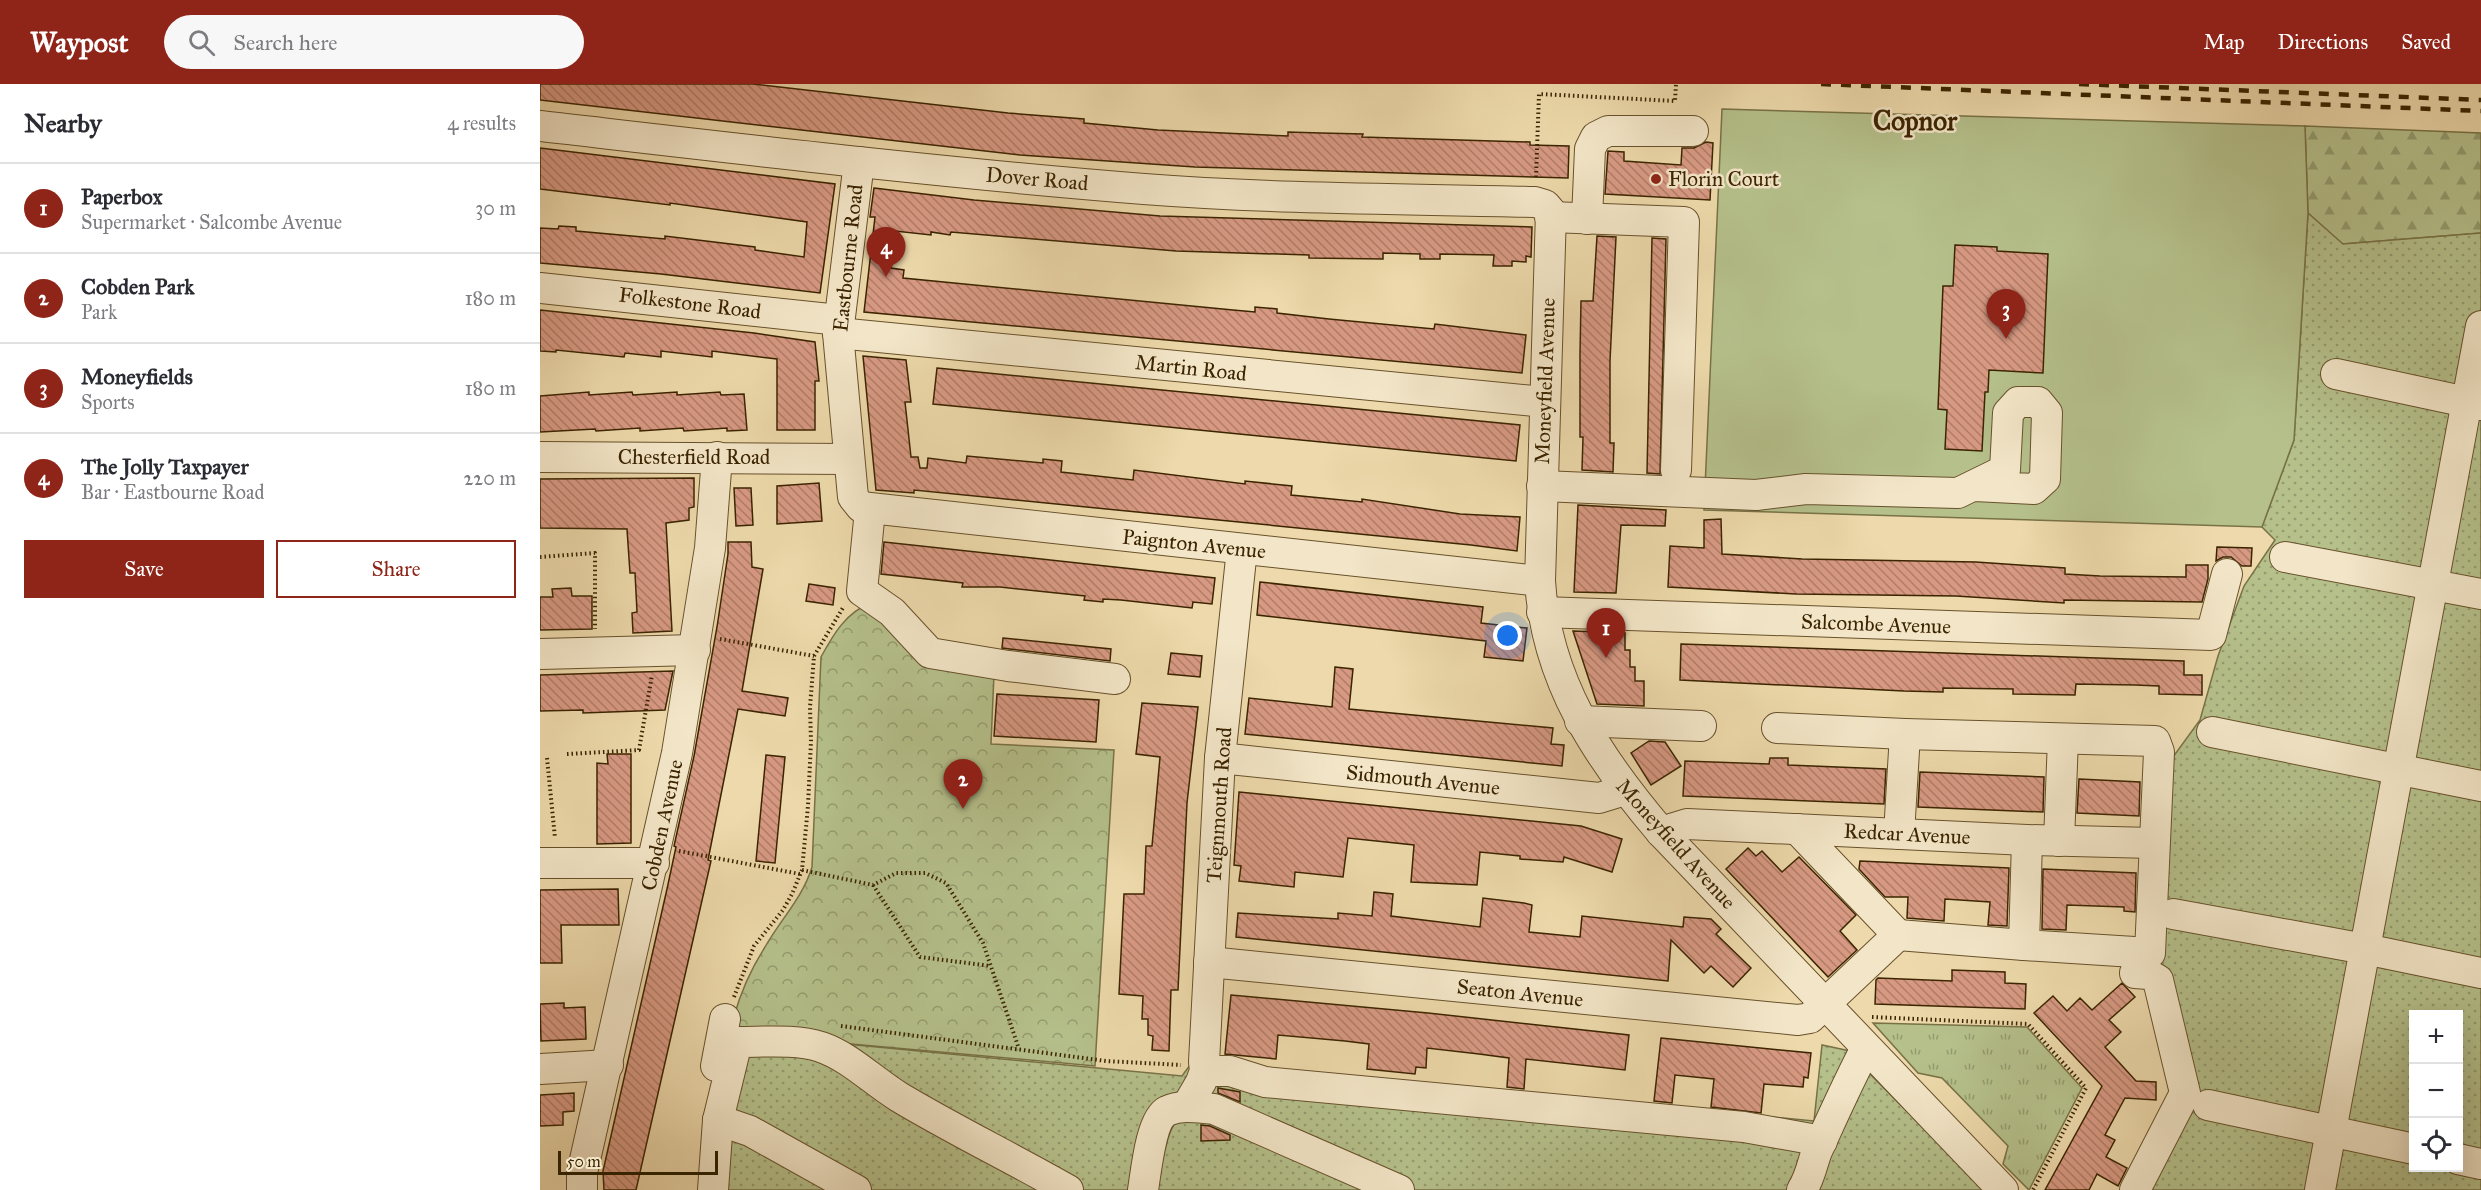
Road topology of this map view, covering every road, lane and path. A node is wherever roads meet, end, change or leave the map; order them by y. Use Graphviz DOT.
graph roads {
  1 [pos="1676,84"];
  2 [pos="540,126"];
  3 [pos="1693,131"];
  4 [pos="859,162"];
  5 [pos="1543,210"];
  6 [pos="1587,219"];
  7 [pos="540,288"];
  8 [pos="2481,326"];
  9 [pos="839,327"];
  10 [pos="2336,374"];
  11 [pos="1544,402"];
  12 [pos="2474,404"];
  13 [pos="540,457"];
  14 [pos="717,457"];
  15 [pos="849,459"];
  16 [pos="1676,470"];
  17 [pos="1542,486"];
  18 [pos="1975,486"];
  19 [pos="862,503"];
  20 [pos="1242,549"];
  21 [pos="540,557"];
  22 [pos="2285,557"];
  23 [pos="2227,574"];
  24 [pos="1540,581"];
  25 [pos="2432,586"];
  26 [pos="862,591"];
  27 [pos="2481,594"];
  28 [pos="1542,612"];
  29 [pos="696,643"];
  30 [pos="656,652"];
  31 [pos="596,653"];
  32 [pos="540,654"];
  33 [pos="814,656"];
  34 [pos="1115,679"];
  35 [pos="1580,721"];
  36 [pos="1701,726"];
  37 [pos="1777,728"];
  38 [pos="2212,732"];
  39 [pos="1905,734"];
  40 [pos="2063,739"];
  41 [pos="567,754"];
  42 [pos="547,758"];
  43 [pos="1220,758"];
  44 [pos="2398,770"];
  45 [pos="2481,786"];
  46 [pos="1625,790"];
  47 [pos="1797,829"];
  48 [pos="1661,832"];
  49 [pos="1899,834"];
  50 [pos="2027,840"];
  51 [pos="2059,841"];
  52 [pos="2153,843"];
  53 [pos="656,855"];
  54 [pos="549,863"];
  55 [pos="801,872"];
  56 [pos="873,885"];
  57 [pos="2173,914"];
  58 [pos="1898,935"];
  59 [pos="2024,945"];
  60 [pos="2365,949"];
  61 [pos="1209,962"];
  62 [pos="992,966"];
  63 [pos="2135,973"];
  64 [pos="2481,973"];
  65 [pos="1835,1015"];
  66 [pos="725,1019"];
  67 [pos="831,1025"];
  68 [pos="1866,1048"];
  69 [pos="1019,1049"];
  70 [pos="1205,1057"];
  71 [pos="608,1065"];
  72 [pos="540,1069"];
  73 [pos="2208,1105"];
  74 [pos="1187,1106"];
  75 [pos="718,1120"];
  76 [pos="2331,1131"];
  77 [pos="1822,1141"];
  78 [pos="2409,1148"];
  79 [pos="2463,1160"];
  80 [pos="2481,1164"];
  81 [pos="1808,1188"];
  82 [pos="582,1190"];
  83 [pos="698,1190"];
  84 [pos="713,1190"];
  85 [pos="856,1190"];
  86 [pos="1068,1190"];
  87 [pos="1143,1190"];
  88 [pos="1399,1190"];
  89 [pos="2003,1190"];
  90 [pos="2033,1190"];
  91 [pos="2135,1190"];
  92 [pos="2320,1190"];
  1 -- 5 [label="path"];
  2 -- 4 [label="street, Dover Road"];
  3 -- 6 [label="street"];
  4 -- 5 [label="street, Dover Road"];
  4 -- 9 [label="street, Eastbourne Road"];
  5 -- 6 [label="street, Dover Road"];
  5 -- 11 [label="street, Moneyfield Avenue"];
  6 -- 16 [label="street, Dover Road"];
  7 -- 9 [label="street, Folkestone Road"];
  8 -- 12 [label="street"];
  9 -- 11 [label="street, Martin Road"];
  9 -- 15 [label="street, Eastbourne Road"];
  10 -- 12 [label="street"];
  11 -- 17 [label="street, Moneyfield Avenue"];
  12 -- 25 [label="street"];
  13 -- 14 [label="street, Chesterfield Road"];
  14 -- 15 [label="street, Chesterfield Road"];
  14 -- 29 [label="street, Cobden Avenue"];
  15 -- 19 [label="street, Eastbourne Road"];
  17 -- 18 [label="street"];
  17 -- 24 [label="street, Moneyfield Avenue"];
  19 -- 20 [label="street, Paignton Avenue"];
  19 -- 26 [label="street, Eastbourne Road"];
  20 -- 24 [label="street, Paignton Avenue"];
  20 -- 43 [label="street, Teignmouth Road"];
  21 -- 31 [label="path"];
  22 -- 25 [label="street"];
  23 -- 28 [label="street, Salcombe Avenue"];
  24 -- 28 [label="street, Moneyfield Avenue"];
  25 -- 27 [label="street"];
  25 -- 44 [label="street"];
  26 -- 33 [label="path"];
  26 -- 34 [label="street"];
  28 -- 35 [label="street, Moneyfield Avenue"];
  29 -- 30 [label="street"];
  29 -- 33 [label="path"];
  29 -- 53 [label="street, Cobden Avenue"];
  30 -- 31 [label="street"];
  30 -- 41 [label="path"];
  31 -- 32 [label="street"];
  33 -- 55 [label="path"];
  35 -- 36 [label="street"];
  35 -- 46 [label="street, Moneyfield Avenue"];
  37 -- 39 [label="street"];
  38 -- 44 [label="street"];
  39 -- 40 [label="street"];
  39 -- 49 [label="street"];
  40 -- 51 [label="street"];
  40 -- 52 [label="street"];
  42 -- 54 [label="path"];
  43 -- 46 [label="street, Sidmouth Avenue"];
  43 -- 61 [label="street, Teignmouth Road"];
  44 -- 45 [label="street"];
  44 -- 60 [label="street"];
  46 -- 48 [label="street, Moneyfield Avenue"];
  47 -- 48 [label="street, Redcar Avenue"];
  47 -- 49 [label="street, Redcar Avenue"];
  47 -- 58 [label="street"];
  48 -- 65 [label="street, Moneyfield Avenue"];
  49 -- 50 [label="street, Redcar Avenue"];
  50 -- 51 [label="street, Redcar Avenue"];
  50 -- 59 [label="street"];
  51 -- 52 [label="street, Redcar Avenue"];
  52 -- 59 [label="street"];
  53 -- 54 [label="street"];
  53 -- 55 [label="path"];
  53 -- 71 [label="street, Cobden Avenue"];
  55 -- 56 [label="path"];
  55 -- 66 [label="path"];
  56 -- 62 [label="path"];
  56 -- 62 [label="path"];
  57 -- 60 [label="street"];
  58 -- 59 [label="street"];
  58 -- 65 [label="street, Seaton Avenue"];
  60 -- 64 [label="street"];
  60 -- 76 [label="street"];
  61 -- 65 [label="street, Seaton Avenue"];
  61 -- 70 [label="street, Teignmouth Road"];
  62 -- 69 [label="path"];
  63 -- 91 [label="street"];
  65 -- 68 [label="street, Moneyfield Avenue"];
  65 -- 90 [label="path"];
  66 -- 83 [label="street"];
  67 -- 69 [label="path"];
  68 -- 77 [label="street"];
  68 -- 89 [label="street, Moneyfield Avenue"];
  69 -- 70 [label="path"];
  70 -- 74 [label="street"];
  70 -- 77 [label="street"];
  71 -- 72 [label="street"];
  71 -- 82 [label="street, Cobden Avenue"];
  73 -- 76 [label="street"];
  74 -- 87 [label="street"];
  74 -- 88 [label="street"];
  75 -- 84 [label="street"];
  75 -- 85 [label="street"];
  75 -- 86 [label="street"];
  76 -- 78 [label="street"];
  76 -- 92 [label="street"];
  77 -- 81 [label="street"];
  79 -- 80 [label="street"];
}
